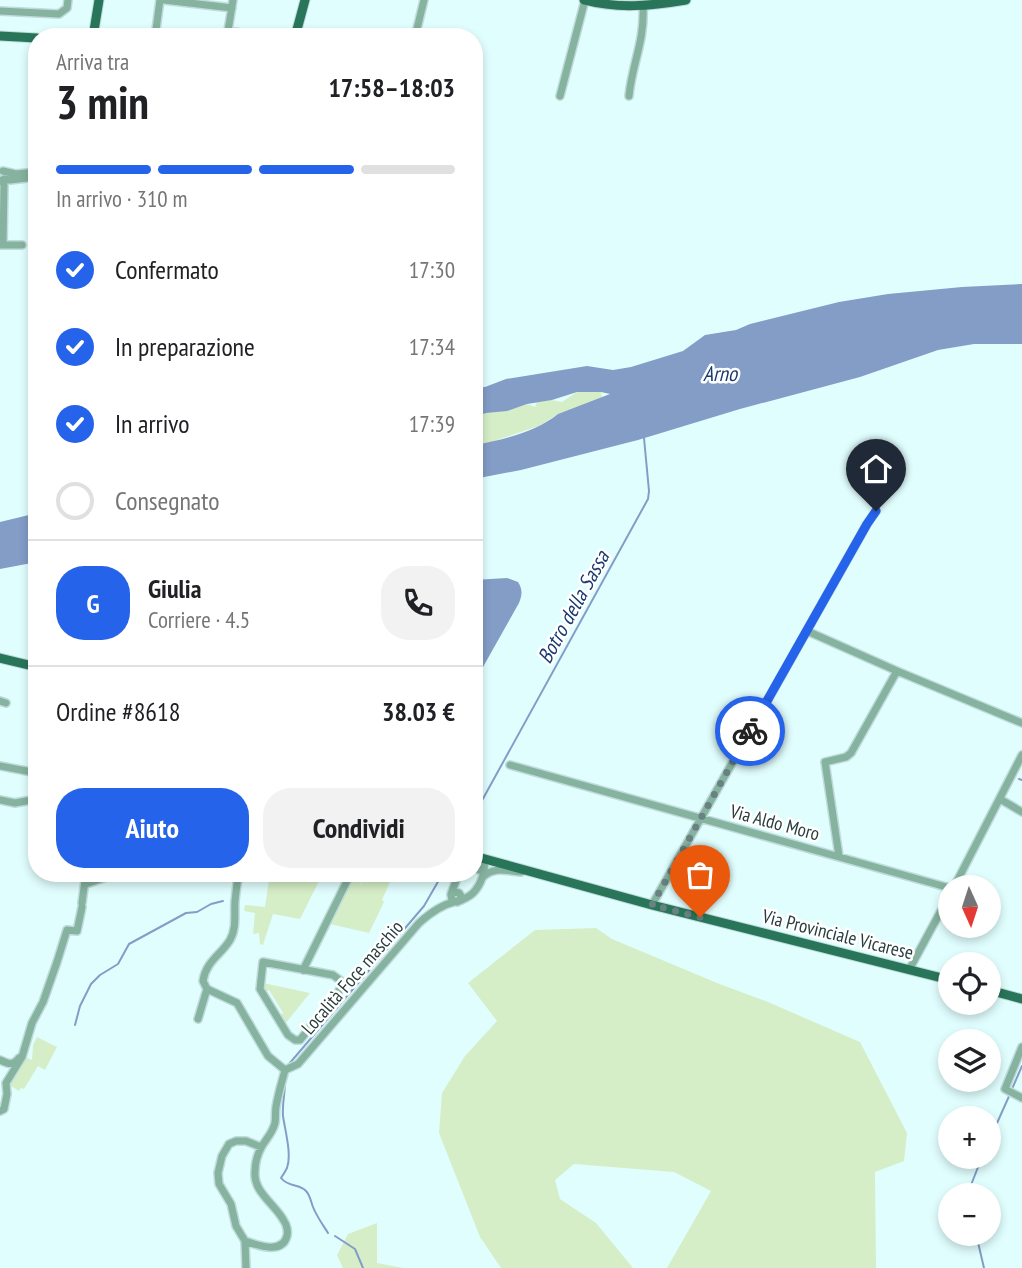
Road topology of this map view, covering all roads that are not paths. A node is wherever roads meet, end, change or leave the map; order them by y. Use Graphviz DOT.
graph roads {
  1 [pos="68,0"];
  2 [pos="99,0"];
  3 [pos="162,0"];
  4 [pos="305,0"];
  5 [pos="424,0"];
  6 [pos="584,0"];
  7 [pos="685,0"];
  8 [pos="233,4"];
  9 [pos="643,6"];
  10 [pos="0,11"];
  11 [pos="94,28"];
  12 [pos="157,28"];
  13 [pos="232,28"];
  14 [pos="297,28"];
  15 [pos="417,28"];
  16 [pos="0,36"];
  17 [pos="28,38"];
  18 [pos="560,96"];
  19 [pos="629,96"];
  20 [pos="2,176"];
  21 [pos="28,176"];
  22 [pos="1,245"];
  23 [pos="22,245"];
  24 [pos="876,511"];
  25 [pos="807,631"];
  26 [pos="0,658"];
  27 [pos="28,665"];
  28 [pos="897,671"];
  29 [pos="1022,723"];
  30 [pos="1022,755"];
  31 [pos="510,765"];
  32 [pos="0,766"];
  33 [pos="28,772"];
  34 [pos="1000,799"];
  35 [pos="0,800"];
  36 [pos="28,801"];
  37 [pos="1022,812"];
  38 [pos="701,819"];
  39 [pos="838,856"];
  40 [pos="483,860"];
  41 [pos="529,872"];
  42 [pos="483,874"];
  43 [pos="959,875"];
  44 [pos="92,882"];
  45 [pos="238,882"];
  46 [pos="347,882"];
  47 [pos="458,882"];
  48 [pos="478,882"];
  49 [pos="86,884"];
  50 [pos="938,884"];
  51 [pos="457,895"];
  52 [pos="652,905"];
  53 [pos="938,916"];
  54 [pos="303,970"];
  55 [pos="909,970"];
  56 [pos="938,977"];
  57 [pos="207,989"];
  58 [pos="1001,993"];
  59 [pos="1022,999"];
  60 [pos="198,1019"];
  61 [pos="1022,1047"];
  62 [pos="24,1052"];
  63 [pos="0,1060"];
  64 [pos="285,1070"];
  65 [pos="1022,1098"];
  66 [pos="0,1111"];
  67 [pos="261,1147"];
  68 [pos="245,1241"];
  69 [pos="246,1268"];
  1 -- 10 [label="street"];
  2 -- 11 [label="main road"];
  3 -- 8 [label="street"];
  3 -- 12 [label="street"];
  4 -- 14 [label="main road"];
  5 -- 15 [label="street"];
  6 -- 9 [label="main road"];
  6 -- 18 [label="street"];
  7 -- 9 [label="main road"];
  8 -- 13 [label="street"];
  9 -- 19 [label="street"];
  16 -- 17 [label="main road"];
  20 -- 21 [label="street"];
  20 -- 22 [label="street"];
  22 -- 23 [label="street"];
  24 -- 25 [label="street"];
  25 -- 28 [label="street"];
  25 -- 38 [label="street"];
  26 -- 27 [label="main road"];
  28 -- 29 [label="street"];
  28 -- 39 [label="street"];
  30 -- 34 [label="street"];
  31 -- 38 [label="street, Via Aldo Moro"];
  32 -- 33 [label="street"];
  34 -- 37 [label="street"];
  34 -- 43 [label="street"];
  35 -- 36 [label="street"];
  38 -- 39 [label="street, Via Aldo Moro"];
  38 -- 52 [label="street"];
  39 -- 50 [label="street, Via Aldo Moro"];
  40 -- 41 [label="main road, Via Provinciale Vicarese"];
  41 -- 42 [label="street"];
  41 -- 52 [label="main road, Via Provinciale Vicarese"];
  44 -- 49 [label="street"];
  45 -- 57 [label="street"];
  46 -- 54 [label="street"];
  47 -- 51 [label="street"];
  48 -- 51 [label="street"];
  49 -- 62 [label="street"];
  51 -- 64 [label="street, Località Foce maschio"];
  52 -- 55 [label="main road, Via Provinciale Vicarese"];
  53 -- 55 [label="street"];
  54 -- 54 [label="street"];
  55 -- 56 [label="main road, Via Provinciale Vicarese"];
  57 -- 60 [label="street"];
  57 -- 64 [label="street"];
  58 -- 59 [label="main road"];
  61 -- 65 [label="street"];
  62 -- 63 [label="street"];
  62 -- 66 [label="street"];
  64 -- 67 [label="street"];
  67 -- 68 [label="street"];
  67 -- 68 [label="street"];
  68 -- 69 [label="street"];
}
